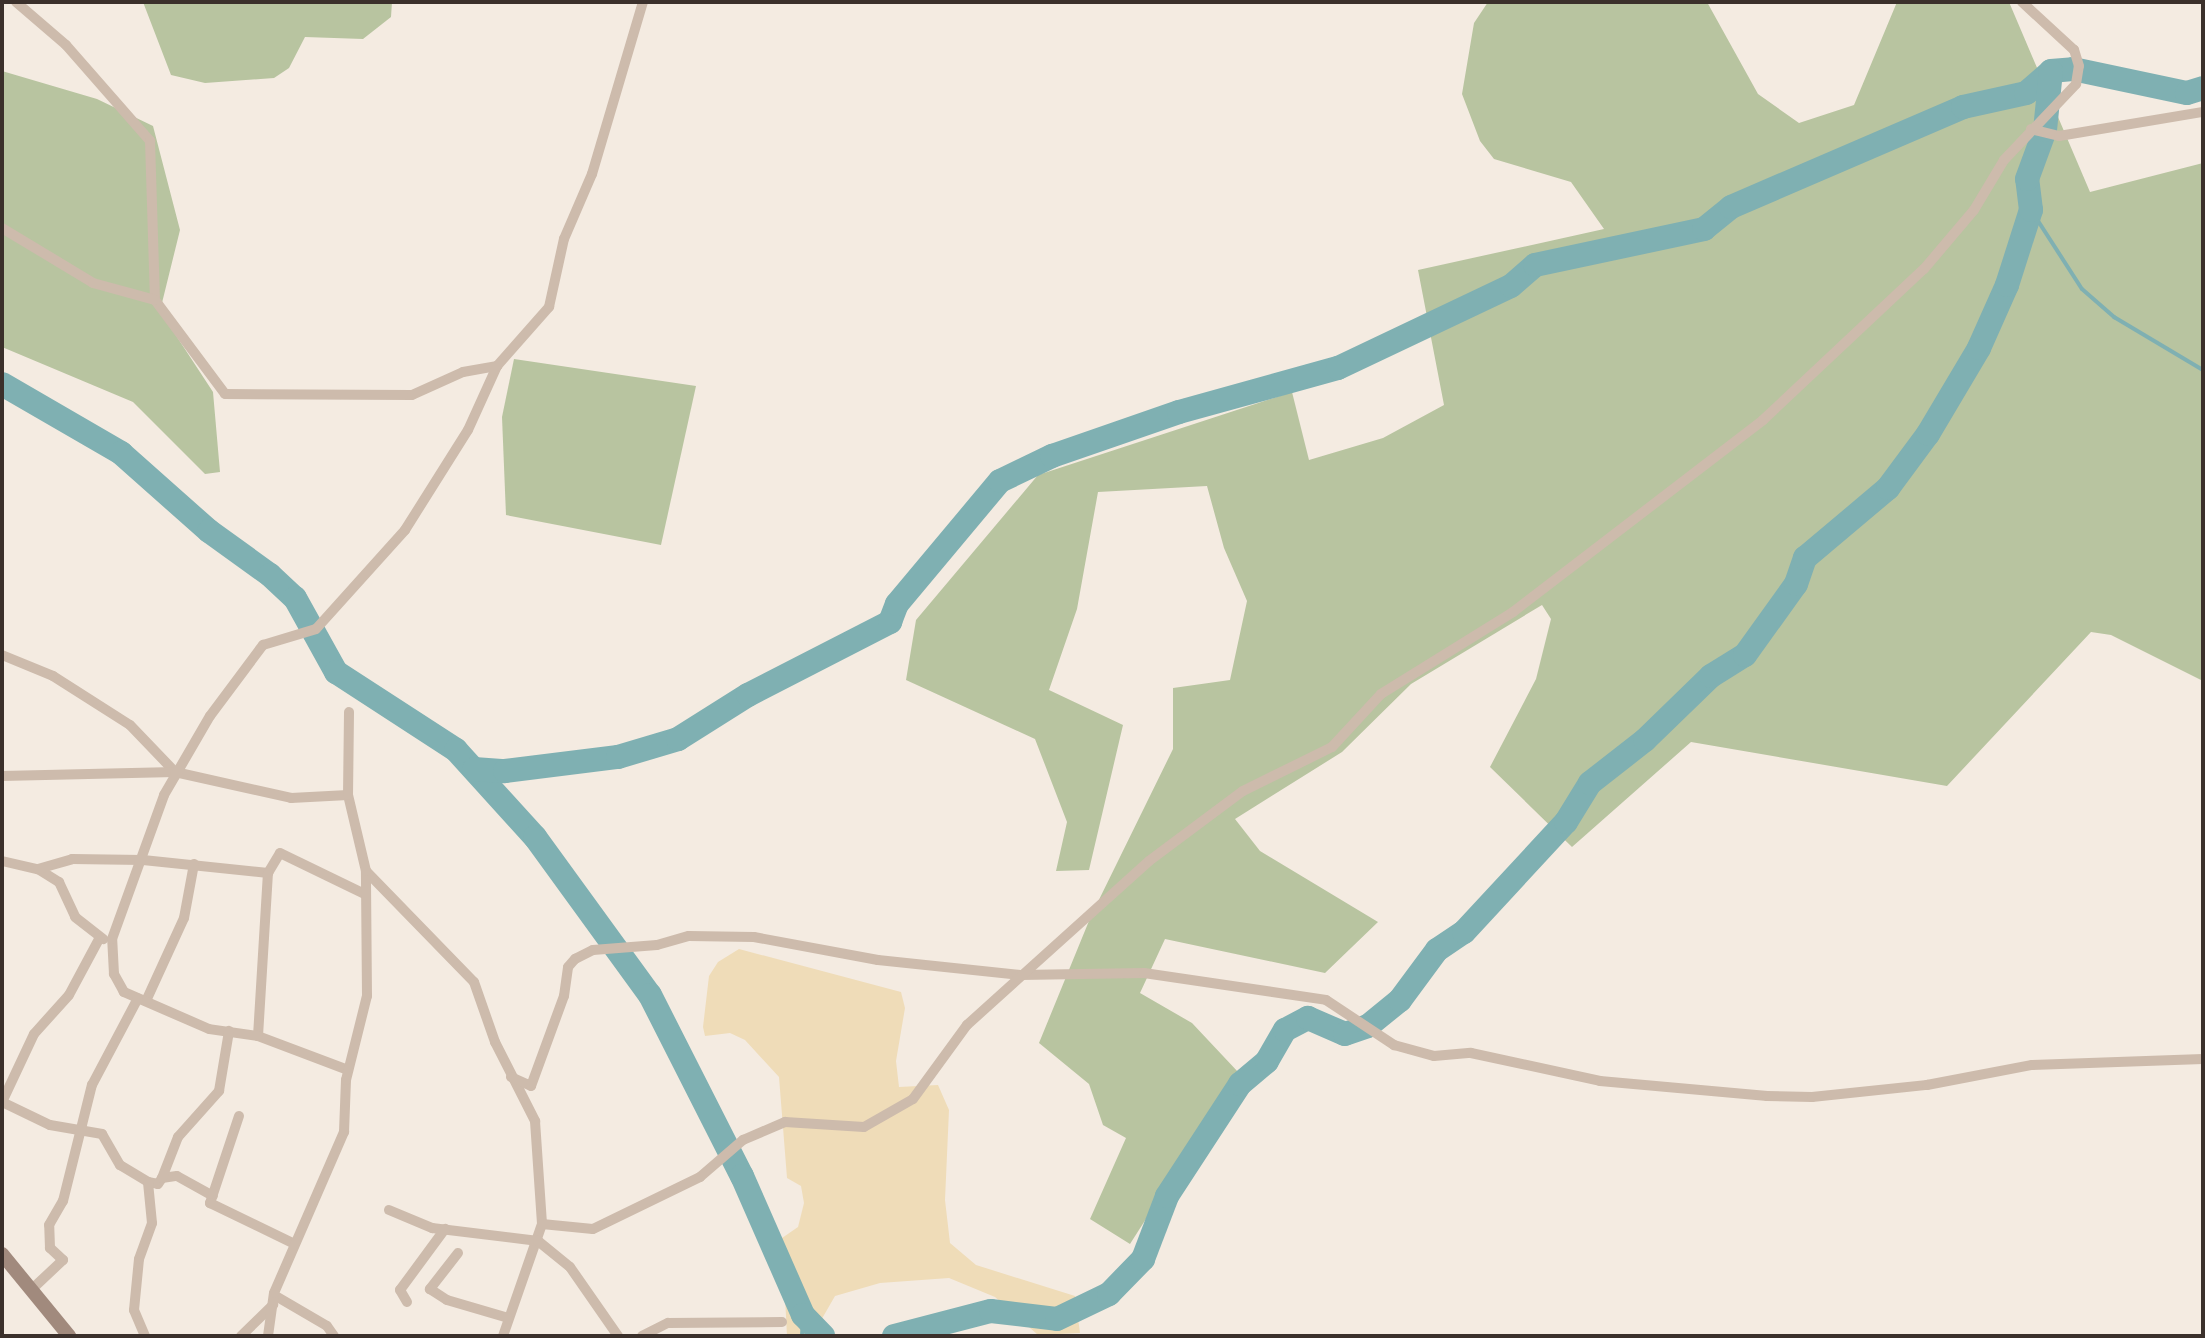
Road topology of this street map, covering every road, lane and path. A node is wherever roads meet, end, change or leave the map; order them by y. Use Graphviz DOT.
graph roads {
  1 [pos="16,2"];
  2 [pos="643,2"];
  3 [pos="2022,2"];
  4 [pos="2203,112"];
  5 [pos="2031,129"];
  6 [pos="2,228"];
  7 [pos="155,300"];
  8 [pos="497,366"];
  9 [pos="2,655"];
  10 [pos="349,712"];
  11 [pos="175,772"];
  12 [pos="2,776"];
  13 [pos="348,795"];
  14 [pos="143,860"];
  15 [pos="2,861"];
  16 [pos="194,864"];
  17 [pos="38,869"];
  18 [pos="366,871"];
  19 [pos="268,873"];
  20 [pos="365,894"];
  21 [pos="99,939"];
  22 [pos="112,939"];
  23 [pos="1020,975"];
  24 [pos="142,1000"];
  25 [pos="229,1031"];
  26 [pos="258,1036"];
  27 [pos="2203,1059"];
  28 [pos="348,1070"];
  29 [pos="511,1077"];
  30 [pos="2,1102"];
  31 [pos="239,1116"];
  32 [pos="78,1127"];
  33 [pos="162,1178"];
  34 [pos="148,1182"];
  35 [pos="213,1196"];
  36 [pos="389,1210"];
  37 [pos="542,1224"];
  38 [pos="445,1229"];
  39 [pos="538,1241"];
  40 [pos="295,1244"];
  41 [pos="458,1253"];
  42 [pos="2,1254"];
  43 [pos="31,1290"];
  44 [pos="274,1300"];
  45 [pos="407,1302"];
  46 [pos="508,1318"];
  47 [pos="782,1322"];
  48 [pos="63,1334"];
  49 [pos="145,1336"];
  50 [pos="241,1336"];
  51 [pos="268,1336"];
  52 [pos="334,1336"];
  53 [pos="503,1336"];
  54 [pos="618,1336"];
  55 [pos="642,1336"];
  1 -- 7 [label="street"];
  2 -- 8 [label="street"];
  3 -- 5 [label="street"];
  4 -- 5 [label="street"];
  5 -- 23 [label="street"];
  6 -- 7 [label="street"];
  7 -- 8 [label="street"];
  8 -- 11 [label="street"];
  9 -- 11 [label="street"];
  10 -- 13 [label="street"];
  11 -- 12 [label="street"];
  11 -- 13 [label="street"];
  11 -- 14 [label="street"];
  13 -- 18 [label="street"];
  14 -- 16 [label="street"];
  14 -- 17 [label="street"];
  14 -- 22 [label="street"];
  15 -- 17 [label="street"];
  16 -- 19 [label="street"];
  16 -- 24 [label="street"];
  17 -- 21 [label="street"];
  18 -- 20 [label="street"];
  18 -- 29 [label="street"];
  19 -- 20 [label="street"];
  19 -- 26 [label="street"];
  20 -- 28 [label="street"];
  21 -- 22 [label="street"];
  21 -- 30 [label="street"];
  22 -- 24 [label="street"];
  23 -- 27 [label="street"];
  23 -- 29 [label="street"];
  23 -- 37 [label="street"];
  24 -- 25 [label="street"];
  24 -- 32 [label="street"];
  25 -- 26 [label="street"];
  25 -- 33 [label="street"];
  26 -- 28 [label="street"];
  28 -- 40 [label="street"];
  29 -- 37 [label="street"];
  30 -- 32 [label="street"];
  31 -- 35 [label="street"];
  32 -- 34 [label="street"];
  32 -- 43 [label="street"];
  33 -- 34 [label="street"];
  33 -- 35 [label="street"];
  34 -- 49 [label="street"];
  35 -- 40 [label="street"];
  36 -- 38 [label="street"];
  37 -- 39 [label="street"];
  38 -- 39 [label="street"];
  38 -- 45 [label="street"];
  39 -- 46 [label="street"];
  39 -- 54 [label="street"];
  40 -- 44 [label="street"];
  41 -- 46 [label="street"];
  42 -- 43 [label="street"];
  43 -- 48 [label="street"];
  44 -- 50 [label="street"];
  44 -- 51 [label="street"];
  44 -- 52 [label="street"];
  46 -- 53 [label="street"];
  47 -- 55 [label="street"];
}
